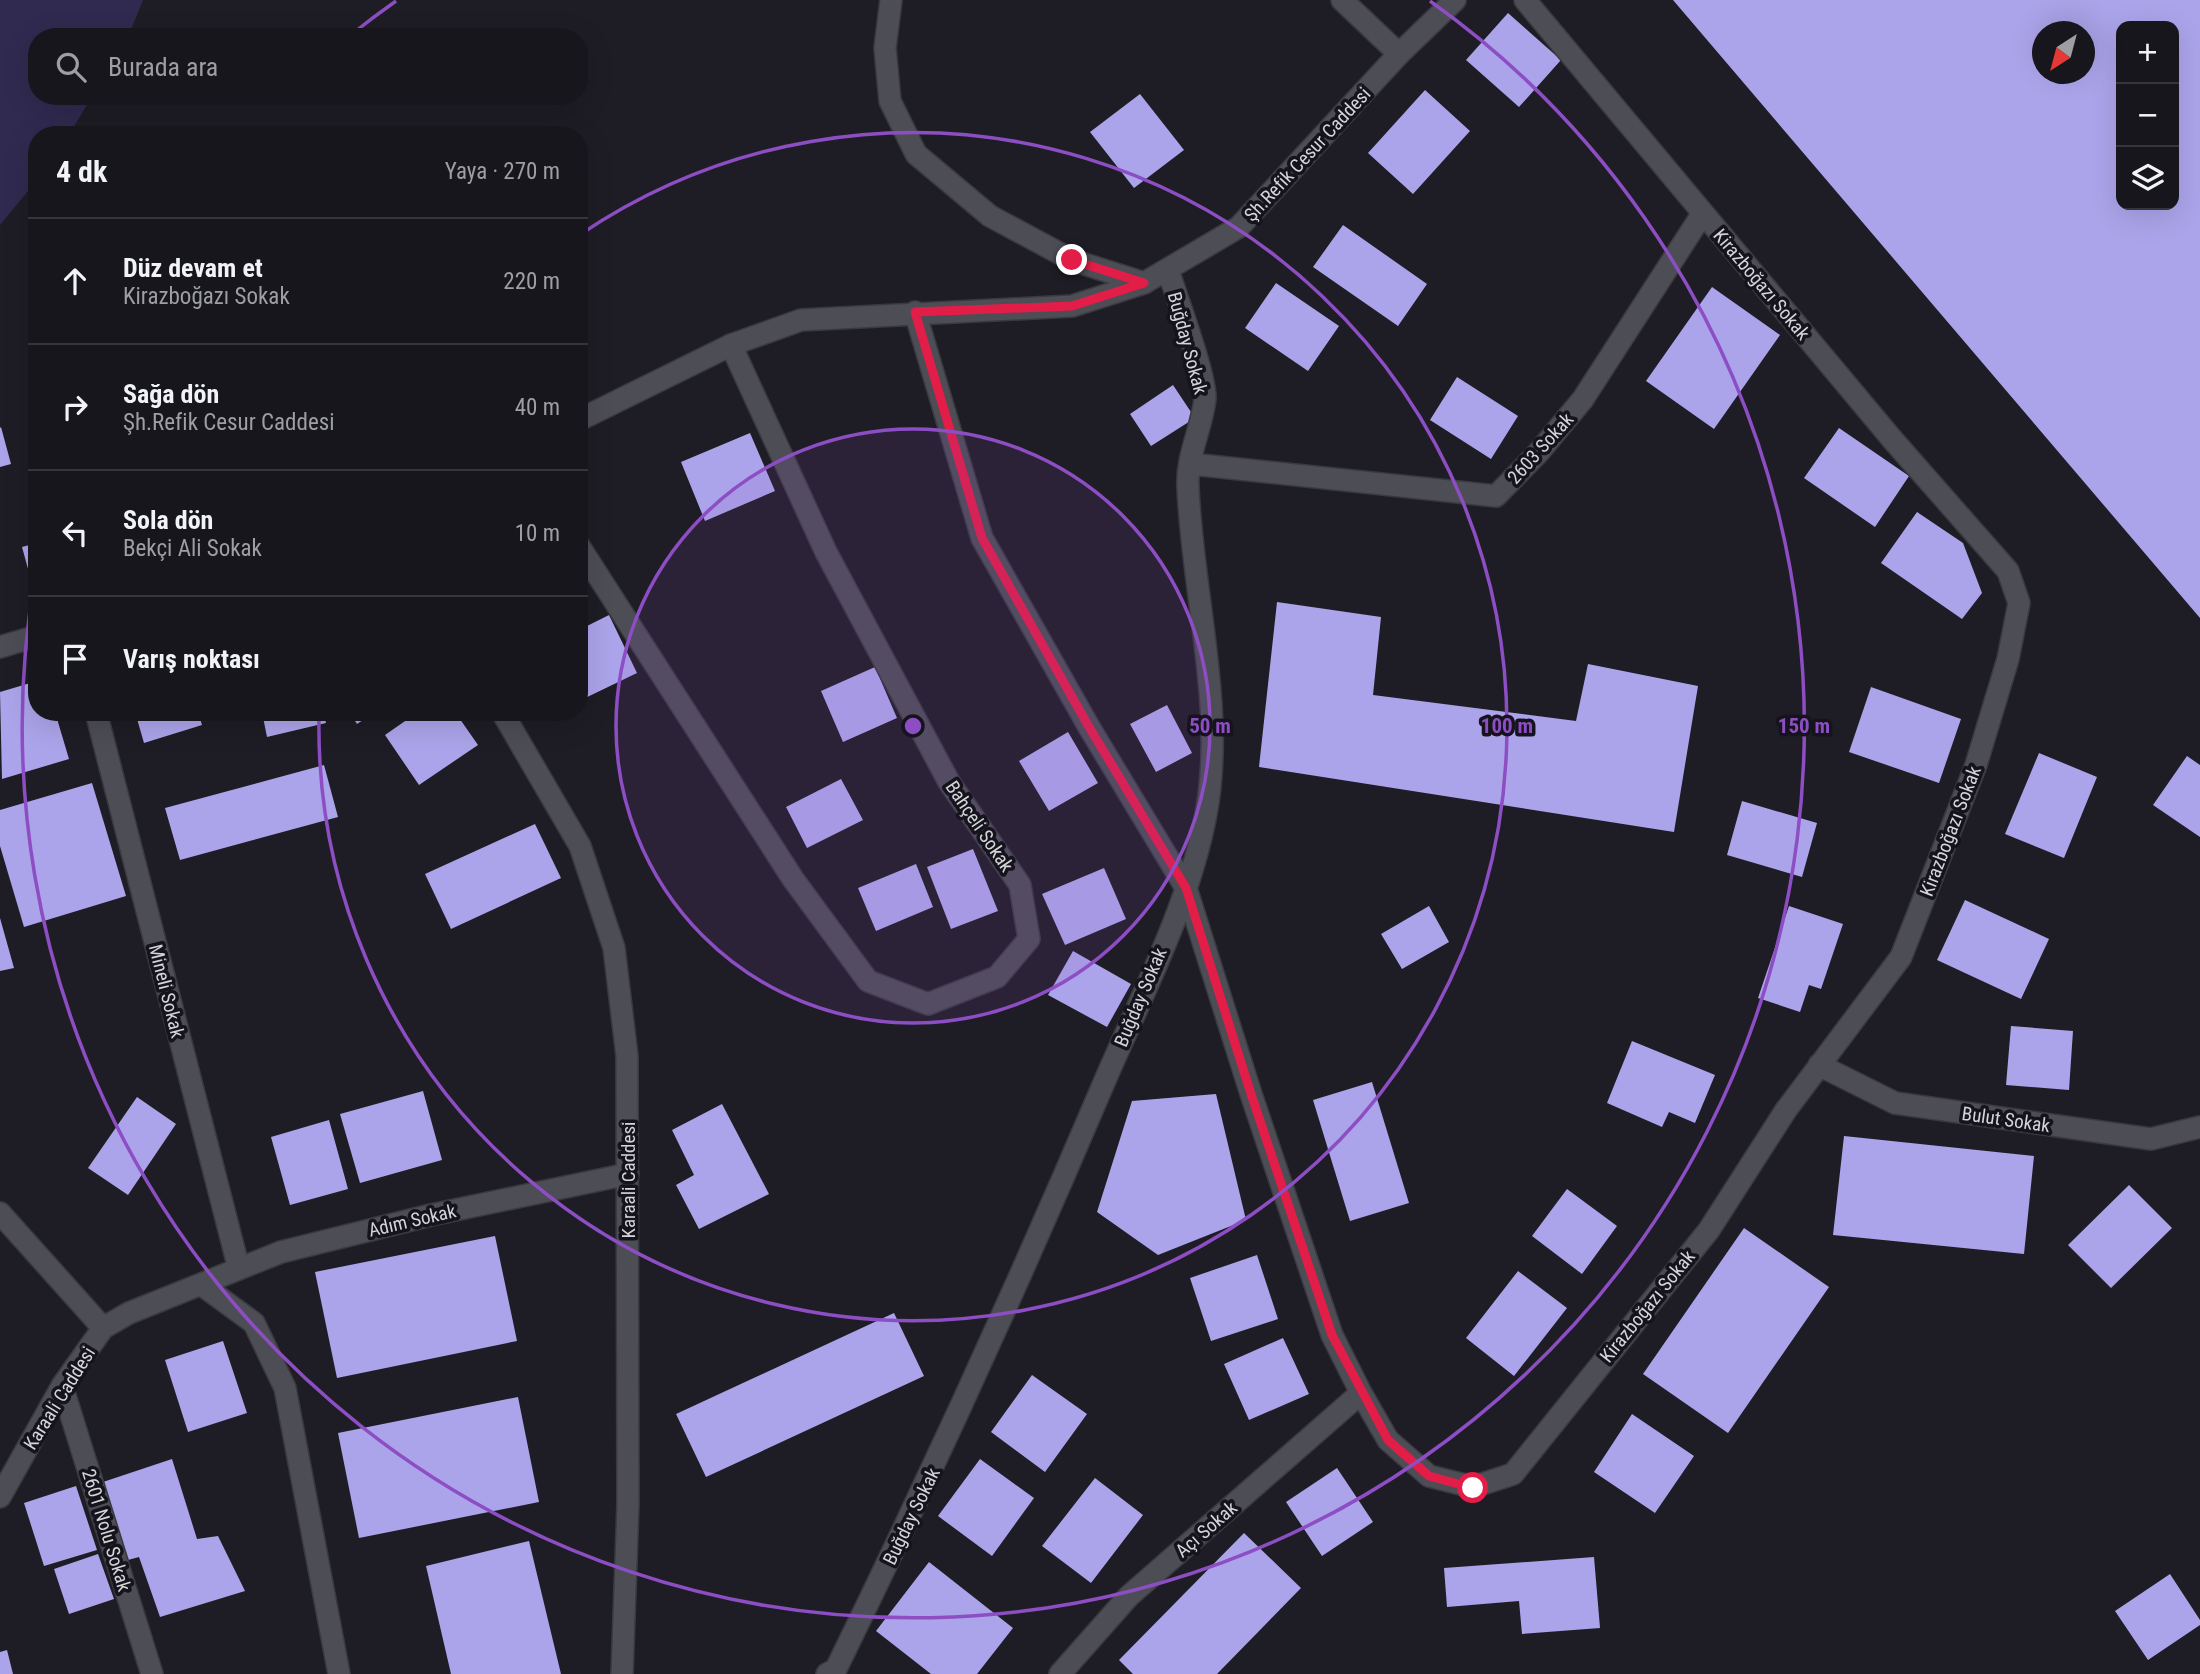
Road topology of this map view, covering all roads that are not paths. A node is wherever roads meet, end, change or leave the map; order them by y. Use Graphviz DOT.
graph roads {
  1 [pos="891,0"];
  2 [pos="1342,0"];
  3 [pos="1455,0"];
  4 [pos="1525,0"];
  5 [pos="1399,54"];
  6 [pos="1703,213"];
  7 [pos="1168,270"];
  8 [pos="1144,283"];
  9 [pos="915,312"];
  10 [pos="731,345"];
  11 [pos="588,416"];
  12 [pos="1191,464"];
  13 [pos="588,560"];
  14 [pos="28,639"];
  15 [pos="0,647"];
  16 [pos="98,721"];
  17 [pos="507,721"];
  18 [pos="1186,888"];
  19 [pos="1819,1065"];
  20 [pos="2200,1127"];
  21 [pos="628,1174"];
  22 [pos="0,1213"];
  23 [pos="239,1269"];
  24 [pos="202,1285"];
  25 [pos="103,1328"];
  26 [pos="62,1386"];
  27 [pos="1361,1393"];
  28 [pos="0,1497"];
  29 [pos="835,1672"];
  30 [pos="152,1674"];
  31 [pos="339,1674"];
  32 [pos="622,1674"];
  33 [pos="1060,1674"];
  1 -- 8 [label="street"];
  2 -- 5 [label="street"];
  3 -- 5 [label="street, Şh.Refik Cesur Caddesi"];
  4 -- 6 [label="street, Kirazboğazı Sokak"];
  5 -- 7 [label="street, Şh.Refik Cesur Caddesi"];
  6 -- 12 [label="street, 2603 Sokak"];
  6 -- 19 [label="street, Kirazboğazı Sokak"];
  7 -- 8 [label="street, Şh.Refik Cesur Caddesi"];
  7 -- 12 [label="street, Buğday Sokak"];
  8 -- 9 [label="street, Şh.Refik Cesur Caddesi"];
  9 -- 10 [label="street, Şh.Refik Cesur Caddesi"];
  9 -- 18 [label="street, Kirazboğazı Sokak"];
  10 -- 11 [label="street, Şh.Refik Cesur Caddesi"];
  10 -- 13 [label="street, Bahçeli Sokak"];
  12 -- 18 [label="street, Buğday Sokak"];
  14 -- 15 [label="street"];
  16 -- 23 [label="street, Mineli Sokak"];
  17 -- 21 [label="street, Karaali Caddesi"];
  18 -- 27 [label="street, Kirazboğazı Sokak"];
  18 -- 29 [label="street, Buğday Sokak"];
  19 -- 20 [label="street, Bulut Sokak"];
  19 -- 27 [label="street, Kirazboğazı Sokak"];
  21 -- 23 [label="street, Adım Sokak"];
  21 -- 32 [label="street, Karaali Caddesi"];
  22 -- 25 [label="street"];
  23 -- 24 [label="street, Adım Sokak"];
  24 -- 25 [label="street, Karaali Caddesi"];
  24 -- 31 [label="street"];
  25 -- 26 [label="street, Karaali Caddesi"];
  26 -- 28 [label="street, Karaali Caddesi"];
  26 -- 30 [label="street, 2601 Nolu Sokak"];
  27 -- 33 [label="street, Açı Sokak"];
}
